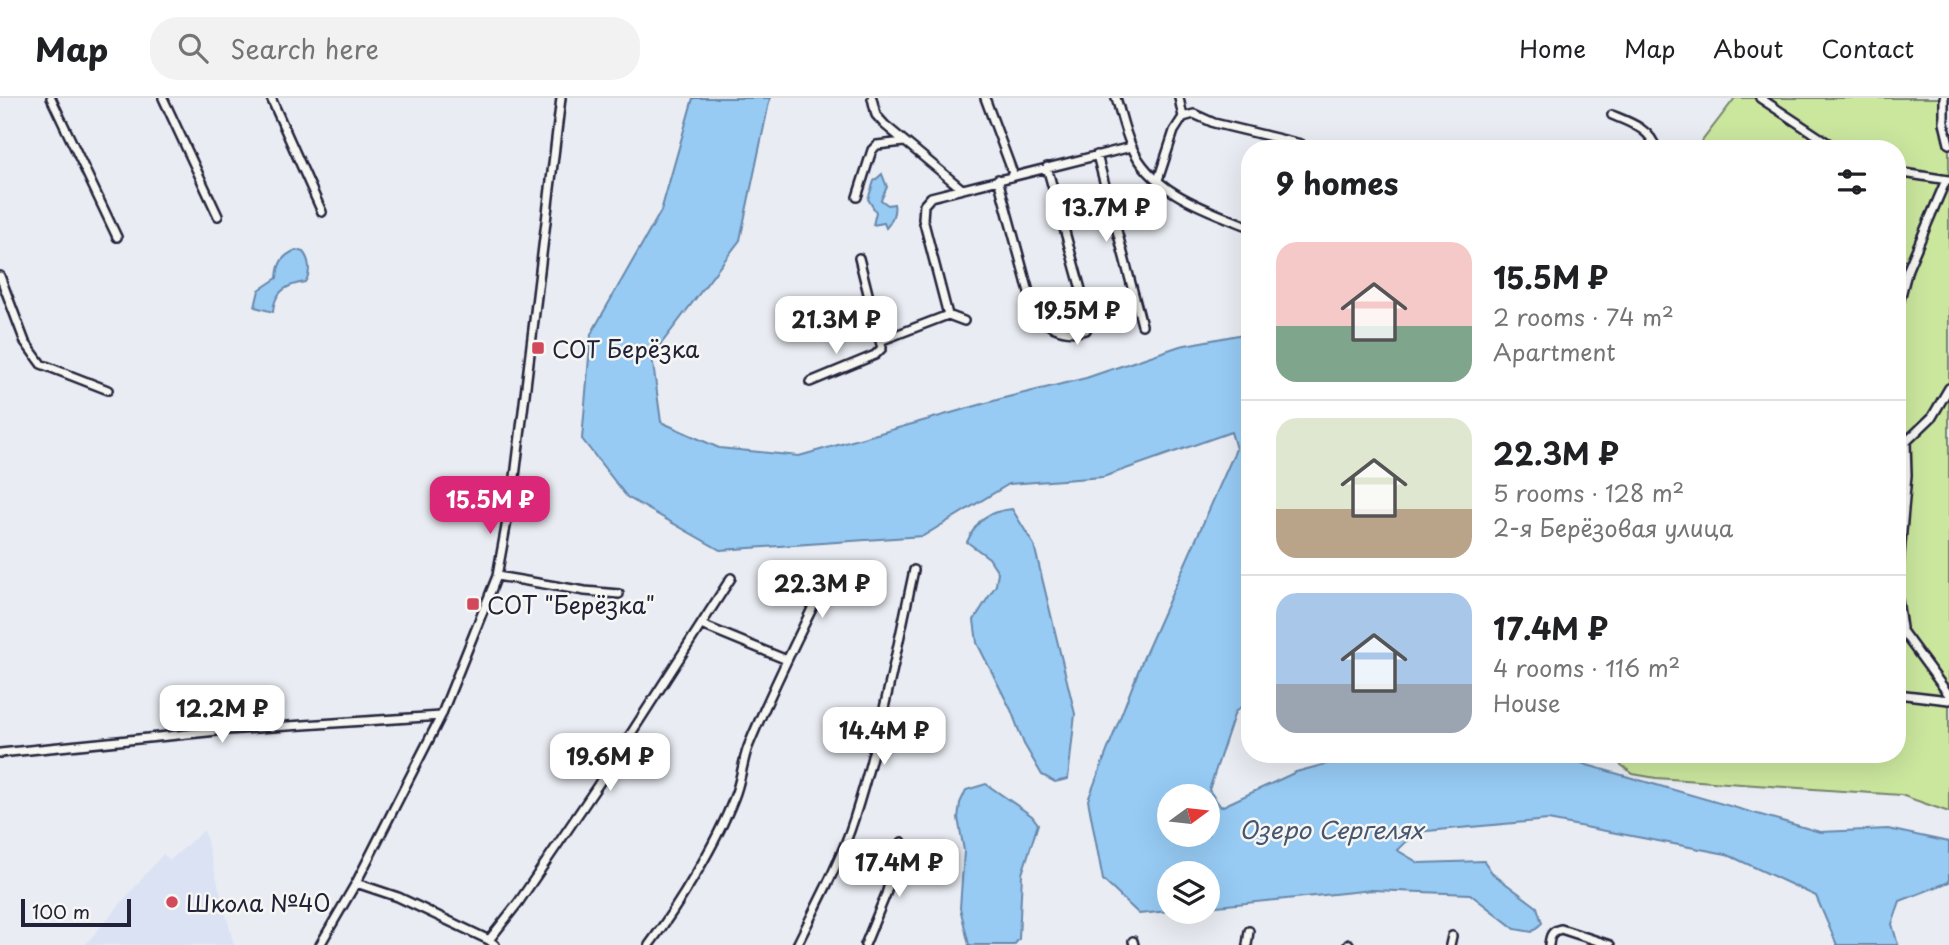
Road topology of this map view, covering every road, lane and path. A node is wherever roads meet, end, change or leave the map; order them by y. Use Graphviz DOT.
graph roads {
  1 [pos="51,98"];
  2 [pos="163,98"];
  3 [pos="271,98"];
  4 [pos="561,98"];
  5 [pos="872,98"];
  6 [pos="985,98"];
  7 [pos="1116,98"];
  8 [pos="1179,98"];
  9 [pos="1760,98"];
  10 [pos="1944,98"];
  11 [pos="1612,115"];
  12 [pos="1182,117"];
  13 [pos="1281,140"];
  14 [pos="1653,140"];
  15 [pos="1823,140"];
  16 [pos="904,142"];
  17 [pos="1949,144"];
  18 [pos="1131,147"];
  19 [pos="1097,155"];
  20 [pos="1047,167"];
  21 [pos="1906,173"];
  22 [pos="1014,176"];
  23 [pos="998,179"];
  24 [pos="1158,180"];
  25 [pos="1948,180"];
  26 [pos="962,189"];
  27 [pos="857,197"];
  28 [pos="322,212"];
  29 [pos="218,216"];
  30 [pos="1241,223"];
  31 [pos="117,237"];
  32 [pos="859,258"];
  33 [pos="0,276"];
  34 [pos="1906,281"];
  35 [pos="948,315"];
  36 [pos="964,321"];
  37 [pos="1142,325"];
  38 [pos="880,341"];
  39 [pos="810,382"];
  40 [pos="1949,388"];
  41 [pos="108,390"];
  42 [pos="1906,442"];
  43 [pos="1906,486"];
  44 [pos="832,568"];
  45 [pos="914,570"];
  46 [pos="497,576"];
  47 [pos="731,578"];
  48 [pos="619,593"];
  49 [pos="702,625"];
  50 [pos="1906,636"];
  51 [pos="787,660"];
  52 [pos="1906,695"];
  53 [pos="1949,697"];
  54 [pos="441,716"];
  55 [pos="0,753"];
  56 [pos="901,842"];
  57 [pos="356,883"];
  58 [pos="1249,931"];
  59 [pos="1452,936"];
  60 [pos="492,942"];
  61 [pos="320,945"];
  62 [pos="649,945"];
  63 [pos="797,945"];
  64 [pos="865,945"];
  65 [pos="1247,945"];
  66 [pos="1450,945"];
  67 [pos="1549,945"];
  68 [pos="1610,945"];
  1 -- 31 [label="street"];
  2 -- 29 [label="street"];
  3 -- 28 [label="street"];
  4 -- 46 [label="street"];
  5 -- 16 [label="street"];
  6 -- 22 [label="street"];
  7 -- 18 [label="street"];
  8 -- 12 [label="street"];
  9 -- 15 [label="street"];
  10 -- 17 [label="street"];
  11 -- 14 [label="street"];
  12 -- 13 [label="street"];
  12 -- 24 [label="street"];
  16 -- 26 [label="street"];
  16 -- 27 [label="street"];
  18 -- 19 [label="street"];
  18 -- 24 [label="street"];
  19 -- 20 [label="street"];
  19 -- 37 [label="street"];
  20 -- 22 [label="street"];
  20 -- 23 [label="street"];
  21 -- 25 [label="street"];
  22 -- 23 [label="street"];
  23 -- 26 [label="street"];
  24 -- 30 [label="street"];
  25 -- 34 [label="street"];
  26 -- 35 [label="street"];
  32 -- 38 [label="street"];
  33 -- 41 [label="street"];
  35 -- 36 [label="street"];
  35 -- 38 [label="street"];
  38 -- 39 [label="street"];
  40 -- 42 [label="street"];
  42 -- 43 [label="street"];
  44 -- 51 [label="street"];
  45 -- 63 [label="street"];
  46 -- 48 [label="street"];
  46 -- 54 [label="street"];
  47 -- 49 [label="street"];
  49 -- 51 [label="street"];
  49 -- 60 [label="street"];
  50 -- 53 [label="street"];
  51 -- 62 [label="street"];
  52 -- 53 [label="street"];
  54 -- 55 [label="street"];
  54 -- 57 [label="street"];
  56 -- 64 [label="street"];
  57 -- 60 [label="street"];
  57 -- 61 [label="street"];
  58 -- 65 [label="street"];
  59 -- 66 [label="street"];
  67 -- 68 [label="street"];
}
